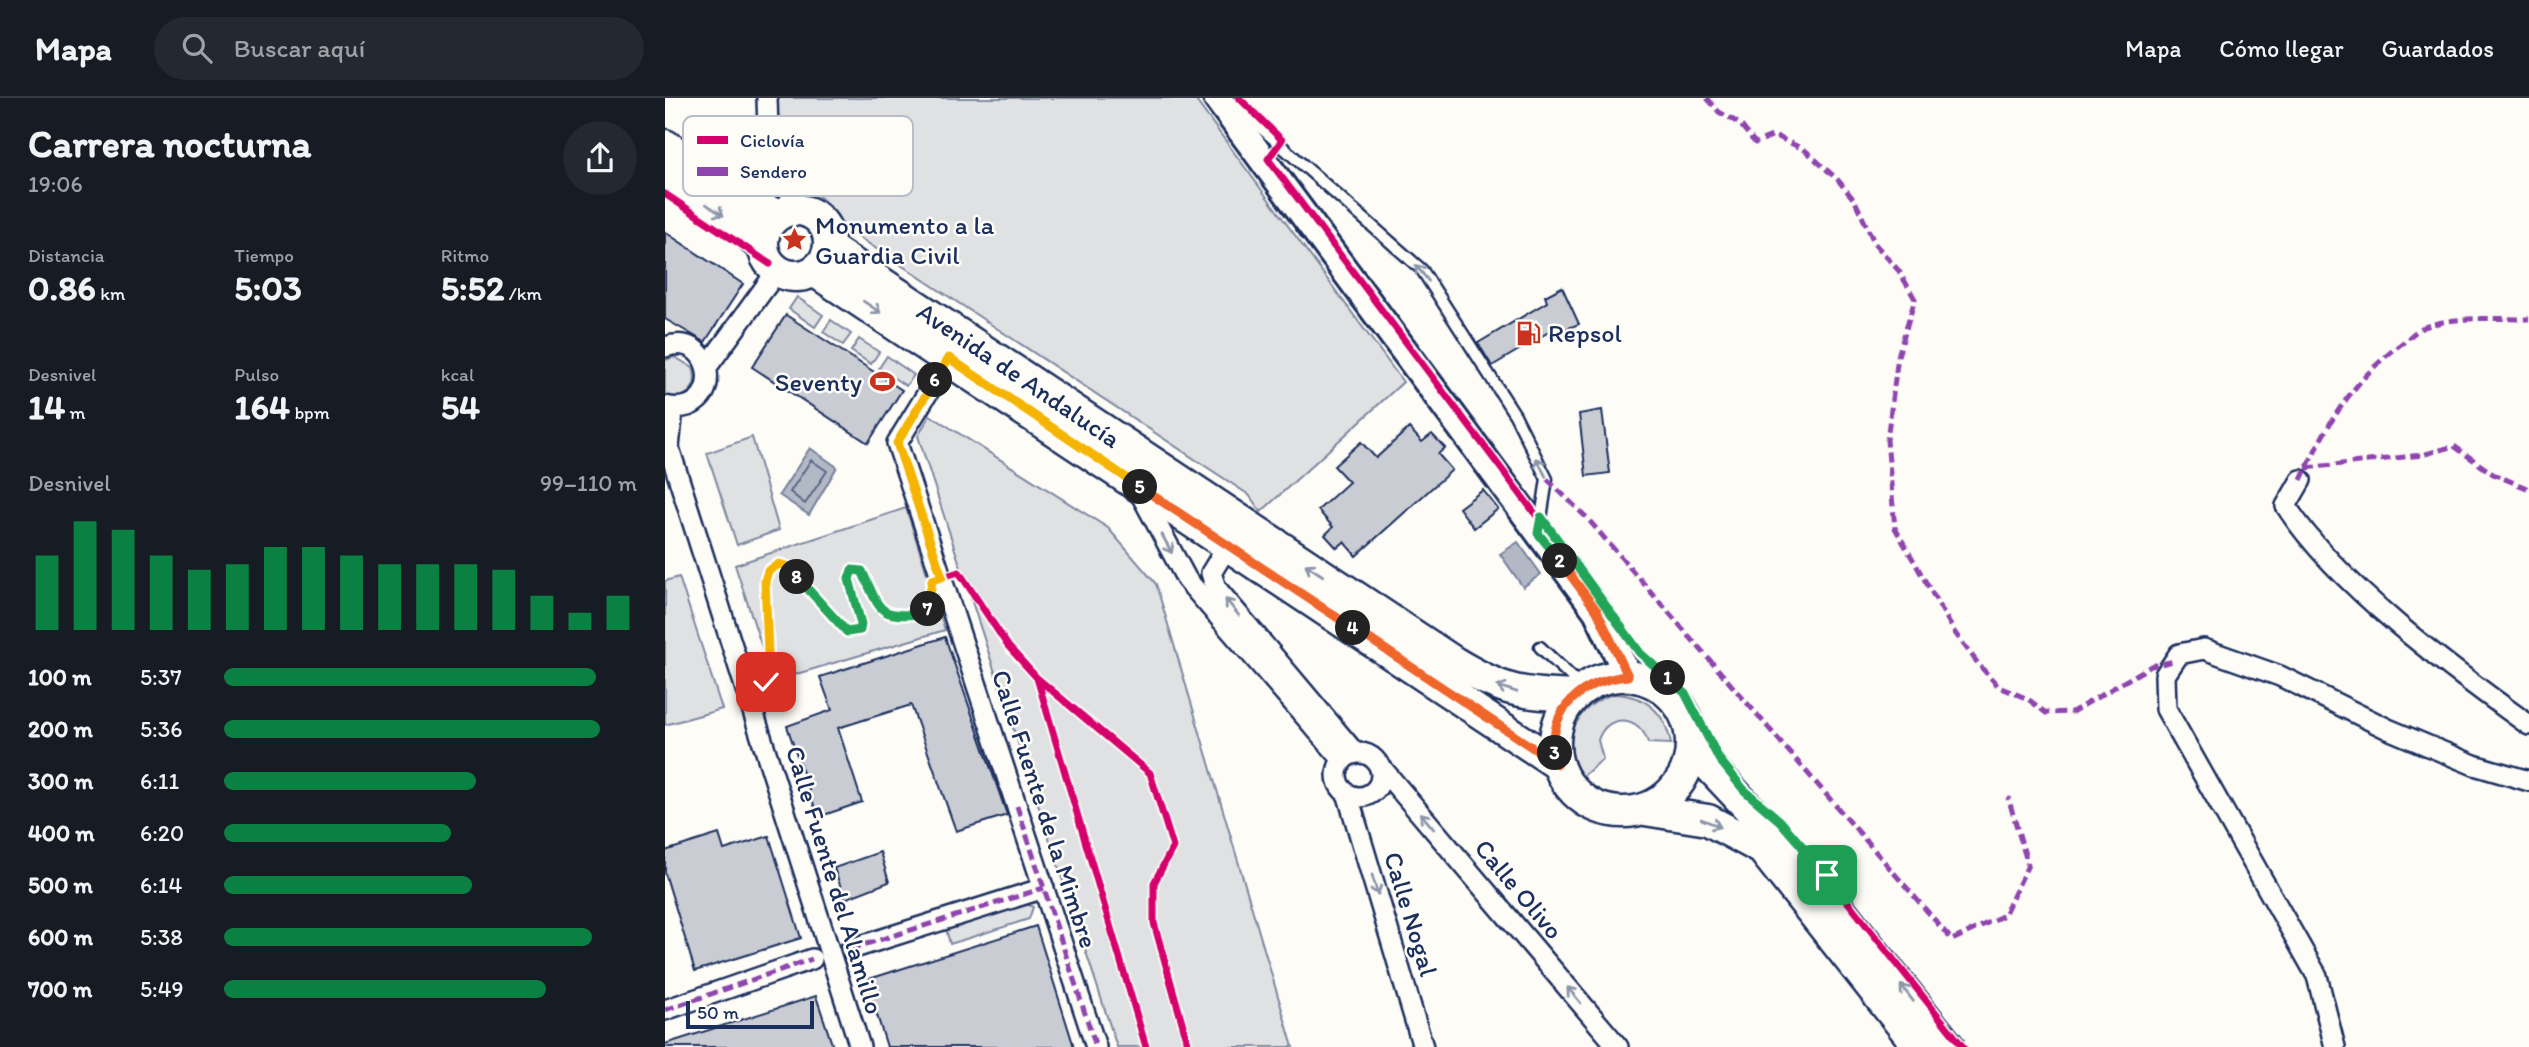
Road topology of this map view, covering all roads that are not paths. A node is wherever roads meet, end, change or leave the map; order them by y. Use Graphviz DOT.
graph roads {
  1 [pos="767,98"];
  2 [pos="1217,98"];
  3 [pos="1227,98"];
  4 [pos="768,116"];
  5 [pos="665,145"];
  6 [pos="683,155"];
  7 [pos="665,176"];
  8 [pos="683,188"];
  9 [pos="695,196"];
  10 [pos="757,196"];
  11 [pos="782,196"];
  12 [pos="789,214"];
  13 [pos="770,259"];
  14 [pos="821,259"];
  15 [pos="666,344"];
  16 [pos="949,358"];
  17 [pos="707,367"];
  18 [pos="669,407"];
  19 [pos="2301,480"];
  20 [pos="1135,484"];
  21 [pos="1538,533"];
  22 [pos="1228,545"];
  23 [pos="1540,646"];
  24 [pos="1628,676"];
  25 [pos="1579,692"];
  26 [pos="2529,725"];
  27 [pos="1692,748"];
  28 [pos="1349,756"];
  29 [pos="1557,764"];
  30 [pos="1379,765"];
  31 [pos="2529,781"];
  32 [pos="1348,796"];
  33 [pos="1645,810"];
  34 [pos="1044,888"];
  35 [pos="851,949"];
  36 [pos="812,959"];
  37 [pos="665,1010"];
  38 [pos="860,1047"];
  39 [pos="1096,1047"];
  40 [pos="1423,1047"];
  41 [pos="1618,1047"];
  42 [pos="1919,1047"];
  43 [pos="1949,1047"];
  44 [pos="2335,1047"];
  1 -- 4 [label="street"];
  2 -- 21 [label="main road"];
  21 -- 3 [label="lane, one-way"];
  5 -- 6 [label="main road"];
  7 -- 8 [label="main road, one-way"];
  9 -- 13 [label="main road, one-way"];
  10 -- 12 [label="main road"];
  11 -- 12 [label="street"];
  12 -- 13 [label="main road"];
  12 -- 14 [label="main road"];
  13 -- 14 [label="main road"];
  13 -- 17 [label="street"];
  14 -- 16 [label="main road, Avenida de Andalucía, one-way"];
  25 -- 14 [label="main road, Avenida de Andalucía, one-way"];
  15 -- 17 [label="street"];
  16 -- 20 [label="main road, Avenida de Andalucía"];
  16 -- 34 [label="street, Calle Fuente de la Mimbre"];
  17 -- 18 [label="street"];
  18 -- 38 [label="street, Calle Fuente del Alamillo"];
  19 -- 26 [label="street"];
  20 -- 22 [label="main road, Avenida de Andalucía"];
  20 -- 28 [label="street, one-way"];
  21 -- 24 [label="main road"];
  28 -- 22 [label="street, one-way"];
  22 -- 29 [label="main road, Avenida de Andalucía"];
  23 -- 25 [label="lane"];
  24 -- 25 [label="main road"];
  24 -- 27 [label="main road"];
  25 -- 29 [label="main road"];
  27 -- 33 [label="main road"];
  43 -- 27 [label="main road, one-way"];
  28 -- 30 [label="street"];
  28 -- 32 [label="street"];
  29 -- 33 [label="main road"];
  30 -- 32 [label="street"];
  41 -- 30 [label="street, Calle Olivo, one-way"];
  31 -- 44 [label="street"];
  32 -- 40 [label="street, Calle Nogal, one-way"];
  33 -- 42 [label="main road, one-way"];
  34 -- 35 [label="street"];
  34 -- 39 [label="street, Calle Fuente de la Mimbre"];
  36 -- 37 [label="street"];
}
